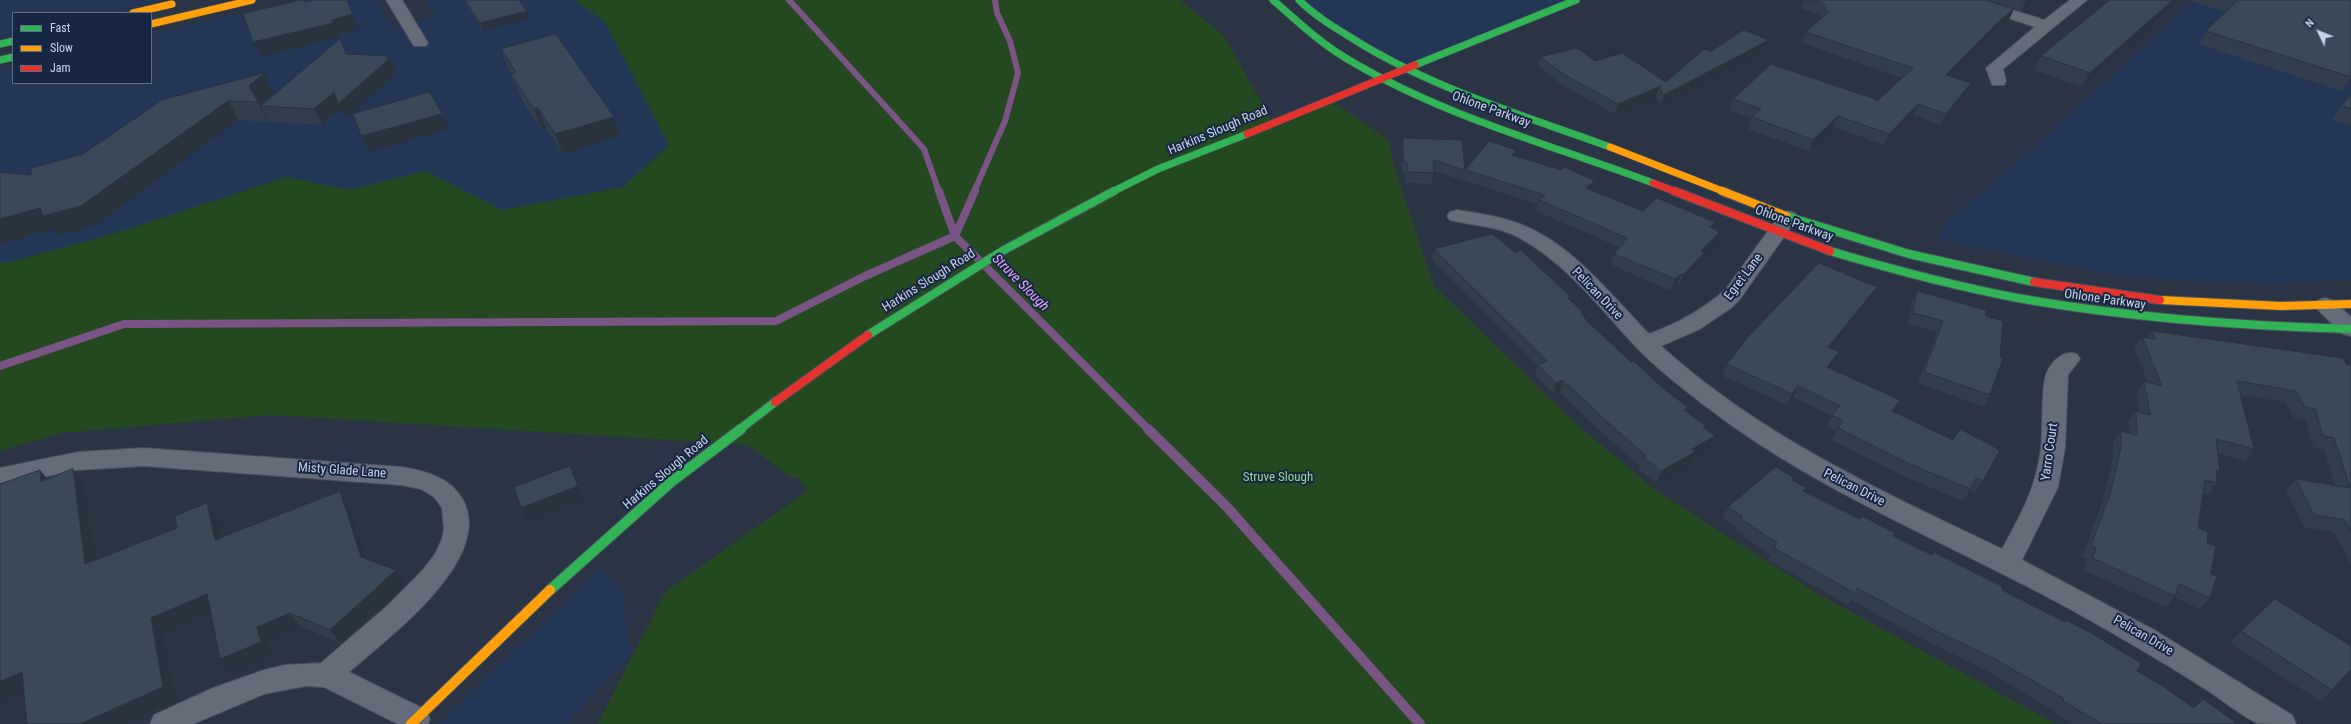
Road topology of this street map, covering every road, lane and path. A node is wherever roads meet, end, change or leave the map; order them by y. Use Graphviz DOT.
graph roads {
  1 [pos="252,0"];
  2 [pos="394,0"];
  3 [pos="1273,0"];
  4 [pos="1299,0"];
  5 [pos="1576,0"];
  6 [pos="1968,0"];
  7 [pos="2079,0"];
  8 [pos="182,2"];
  9 [pos="137,12"];
  10 [pos="152,24"];
  11 [pos="2046,26"];
  12 [pos="12,41"];
  13 [pos="420,43"];
  14 [pos="0,44"];
  15 [pos="12,57"];
  16 [pos="0,60"];
  17 [pos="1404,69"];
  18 [pos="1379,79"];
  19 [pos="1998,81"];
  20 [pos="1457,216"];
  21 [pos="1782,225"];
  22 [pos="2351,304"];
  23 [pos="2325,305"];
  24 [pos="2351,329"];
  25 [pos="1645,344"];
  26 [pos="2069,359"];
  27 [pos="0,477"];
  28 [pos="2007,564"];
  29 [pos="327,675"];
  30 [pos="413,722"];
  31 [pos="164,724"];
  32 [pos="2282,724"];
  1 -- 10 [label="main road"];
  2 -- 13 [label="street"];
  3 -- 18 [label="main road, Ohlone Parkway"];
  4 -- 17 [label="main road, Ohlone Parkway"];
  5 -- 17 [label="main road, Harkins Slough Road"];
  6 -- 11 [label="street"];
  7 -- 11 [label="street"];
  8 -- 9 [label="main road"];
  11 -- 19 [label="street"];
  12 -- 14 [label="main road"];
  15 -- 16 [label="main road"];
  17 -- 18 [label="main road, Harkins Slough Road"];
  17 -- 21 [label="main road, Ohlone Parkway"];
  18 -- 21 [label="main road, Ohlone Parkway"];
  18 -- 30 [label="main road, Harkins Slough Road"];
  20 -- 25 [label="street, Pelican Drive"];
  21 -- 23 [label="main road, Ohlone Parkway"];
  21 -- 24 [label="main road, Ohlone Parkway"];
  21 -- 25 [label="street, Egret Lane"];
  22 -- 23 [label="main road, Ohlone Parkway"];
  23 -- 24 [label="street"];
  25 -- 28 [label="street, Pelican Drive"];
  26 -- 28 [label="street, Yarro Court"];
  27 -- 29 [label="street, Misty Glade Lane"];
  28 -- 32 [label="street, Pelican Drive"];
  29 -- 30 [label="street"];
  29 -- 31 [label="street"];
}
